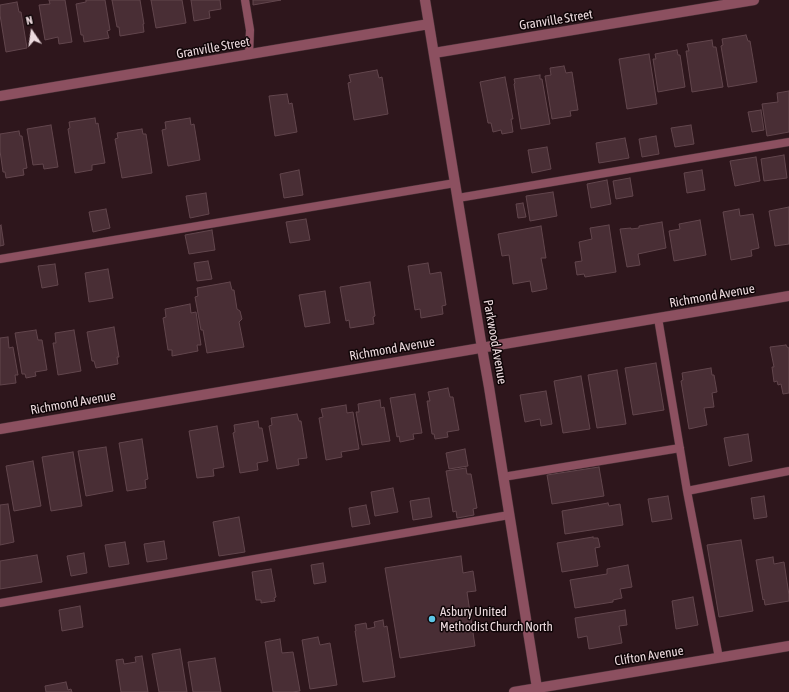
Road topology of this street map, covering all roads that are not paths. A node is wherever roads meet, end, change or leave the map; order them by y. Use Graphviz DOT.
graph roads {
  1 [pos="245,0"];
  2 [pos="425,0"];
  3 [pos="754,0"];
  4 [pos="429,24"];
  5 [pos="434,53"];
  6 [pos="249,55"];
  7 [pos="0,96"];
  8 [pos="789,142"];
  9 [pos="455,183"];
  10 [pos="458,198"];
  11 [pos="0,259"];
  12 [pos="789,296"];
  13 [pos="658,318"];
  14 [pos="482,348"];
  15 [pos="0,428"];
  16 [pos="680,448"];
  17 [pos="789,471"];
  18 [pos="503,477"];
  19 [pos="687,490"];
  20 [pos="509,515"];
  21 [pos="0,603"];
  22 [pos="789,646"];
  23 [pos="719,658"];
  24 [pos="537,688"];
  25 [pos="514,692"];
  1 -- 6 [label="lane"];
  2 -- 4 [label="street, Parkwood Avenue"];
  3 -- 5 [label="street, Granville Street"];
  4 -- 5 [label="street, Parkwood Avenue"];
  4 -- 6 [label="street, Granville Street"];
  5 -- 9 [label="street, Parkwood Avenue"];
  6 -- 7 [label="street, Granville Street"];
  8 -- 10 [label="lane"];
  9 -- 10 [label="street, Parkwood Avenue"];
  9 -- 11 [label="lane"];
  10 -- 14 [label="street, Parkwood Avenue"];
  12 -- 13 [label="street, Richmond Avenue"];
  13 -- 14 [label="street, Richmond Avenue"];
  13 -- 16 [label="lane"];
  14 -- 15 [label="street, Richmond Avenue"];
  14 -- 18 [label="street, Parkwood Avenue"];
  16 -- 18 [label="lane"];
  16 -- 19 [label="lane"];
  17 -- 19 [label="lane"];
  18 -- 20 [label="street, Parkwood Avenue"];
  19 -- 23 [label="lane"];
  20 -- 21 [label="lane"];
  20 -- 24 [label="street, Parkwood Avenue"];
  22 -- 23 [label="street, Clifton Avenue"];
  23 -- 24 [label="street, Clifton Avenue"];
  24 -- 25 [label="street, Clifton Avenue"];
}
